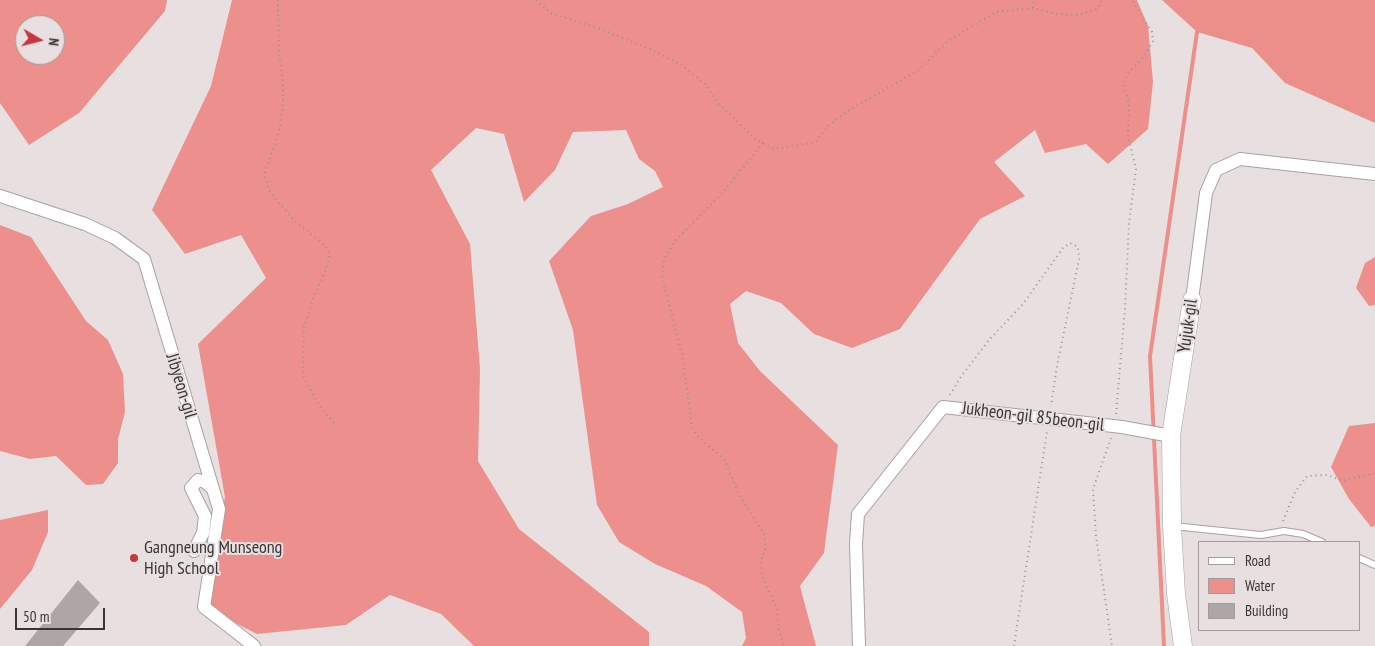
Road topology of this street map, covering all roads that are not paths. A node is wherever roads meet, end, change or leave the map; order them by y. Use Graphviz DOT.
graph roads {
  1 [pos="1375,174"];
  2 [pos="0,196"];
  3 [pos="1192,300"];
  4 [pos="1164,435"];
  5 [pos="212,488"];
  6 [pos="1172,525"];
  7 [pos="1320,541"];
  8 [pos="194,551"];
  9 [pos="1360,558"];
  10 [pos="1375,565"];
  11 [pos="254,646"];
  12 [pos="858,646"];
  13 [pos="1183,646"];
  1 -- 3 [label="street, Yujuk-gil"];
  2 -- 5 [label="street, Jibyeon-gil"];
  3 -- 4 [label="street, Yujuk-gil"];
  4 -- 6 [label="street, Yujuk-gil"];
  4 -- 12 [label="street, Jukheon-gil 85beon-gil"];
  5 -- 8 [label="street"];
  5 -- 11 [label="street, Jibyeon-gil"];
  6 -- 7 [label="lane"];
  6 -- 13 [label="street, Yujuk-gil"];
  9 -- 10 [label="lane"];
}
